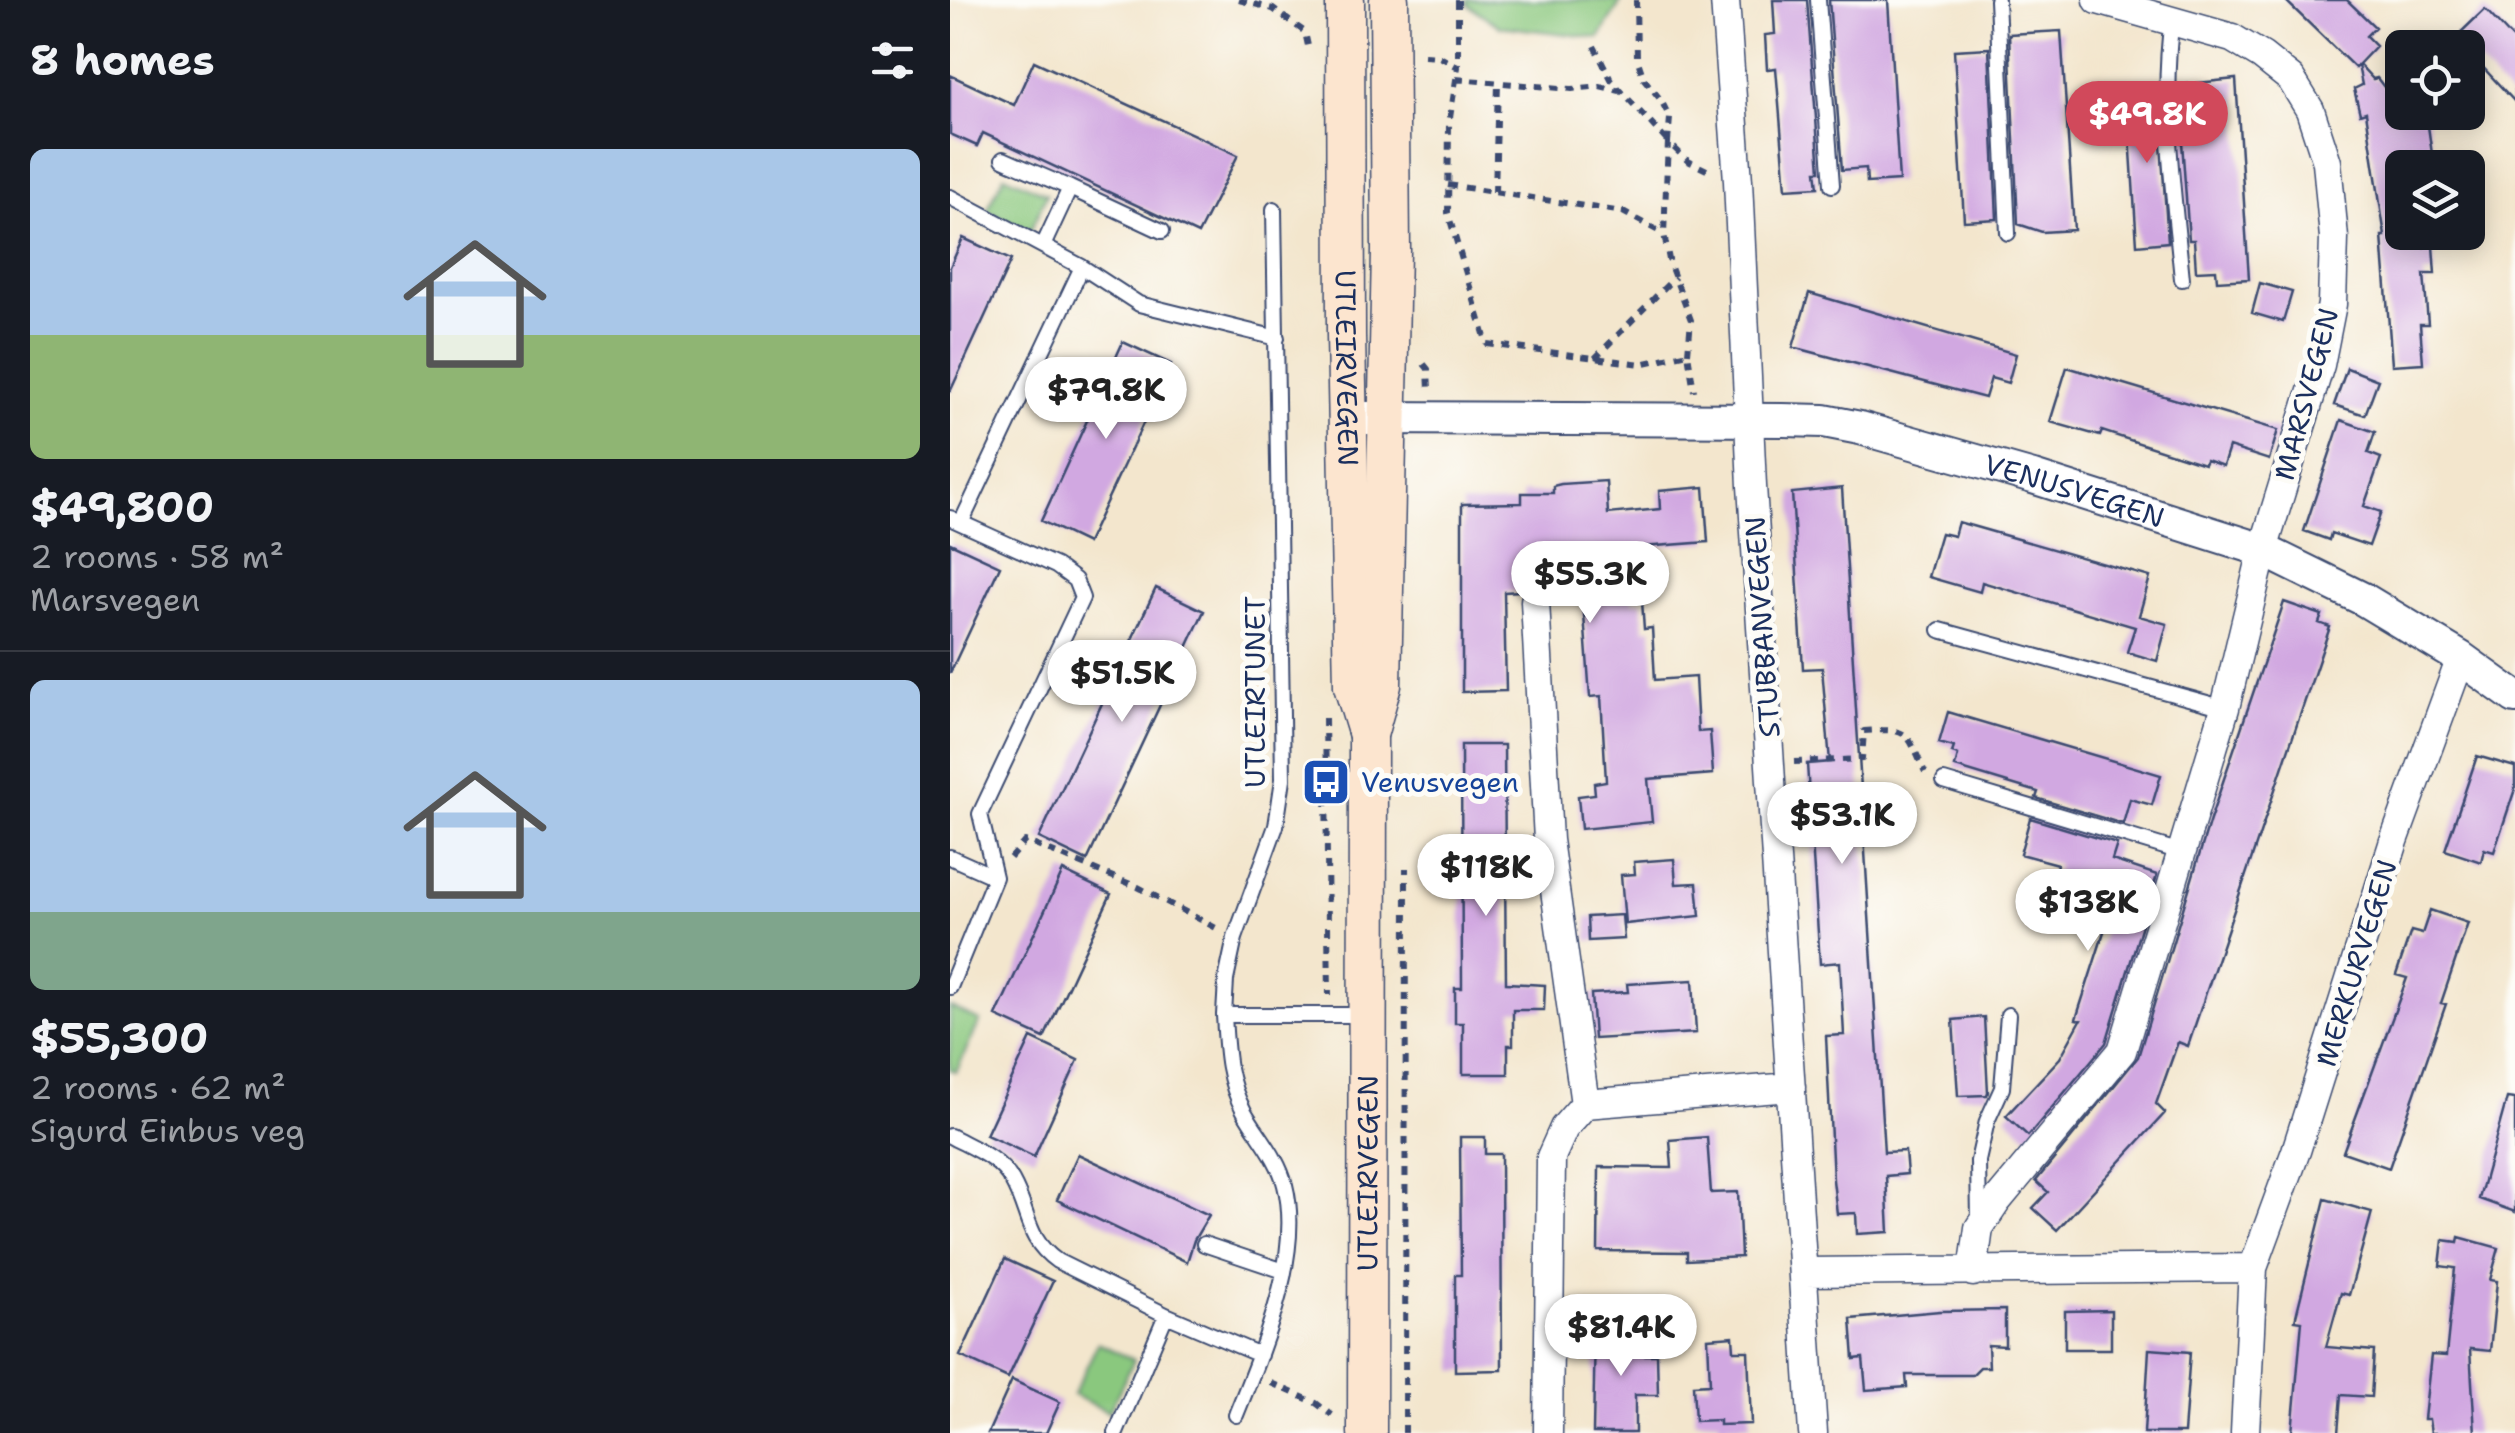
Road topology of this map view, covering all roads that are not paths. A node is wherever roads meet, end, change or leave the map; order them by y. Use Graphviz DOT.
graph roads {
  1 [pos="1344,0"];
  2 [pos="1389,0"];
  3 [pos="1725,0"];
  4 [pos="1818,0"];
  5 [pos="1997,0"];
  6 [pos="2098,0"];
  7 [pos="2172,20"];
  8 [pos="1004,159"];
  9 [pos="1832,185"];
  10 [pos="1070,188"];
  11 [pos="950,197"];
  12 [pos="1274,209"];
  13 [pos="1162,231"];
  14 [pos="2008,233"];
  15 [pos="1043,246"];
  16 [pos="1082,267"];
  17 [pos="2182,279"];
  18 [pos="1277,338"];
  19 [pos="1388,417"];
  20 [pos="1349,418"];
  21 [pos="1751,420"];
  22 [pos="955,520"];
  23 [pos="2263,550"];
  24 [pos="1535,600"];
  25 [pos="1940,630"];
  26 [pos="2460,658"];
  27 [pos="2515,697"];
  28 [pos="2225,708"];
  29 [pos="1368,734"];
  30 [pos="1944,782"];
  31 [pos="2182,852"];
  32 [pos="950,857"];
  33 [pos="995,876"];
  34 [pos="950,987"];
  35 [pos="1224,1015"];
  36 [pos="1348,1015"];
  37 [pos="2008,1015"];
  38 [pos="1791,1087"];
  39 [pos="1585,1104"];
  40 [pos="950,1136"];
  41 [pos="1980,1228"];
  42 [pos="1204,1244"];
  43 [pos="2253,1268"];
  44 [pos="1284,1271"];
  45 [pos="1804,1272"];
  46 [pos="1973,1272"];
  47 [pos="1166,1314"];
  48 [pos="1260,1356"];
  49 [pos="1236,1415"];
  50 [pos="1116,1433"];
  51 [pos="1367,1433"];
  52 [pos="1548,1433"];
  53 [pos="1813,1433"];
  54 [pos="2245,1433"];
  1 -- 20 [label="main road, UTLEIRVEGEN"];
  2 -- 19 [label="main road, UTLEIRVEGEN"];
  3 -- 21 [label="street, STUBBANVEGEN"];
  4 -- 9 [label="lane"];
  5 -- 14 [label="lane"];
  6 -- 7 [label="street, MARSVEGEN"];
  7 -- 17 [label="lane"];
  7 -- 23 [label="street, MARSVEGEN"];
  8 -- 10 [label="lane"];
  10 -- 13 [label="lane"];
  10 -- 15 [label="lane"];
  11 -- 15 [label="lane"];
  12 -- 18 [label="lane, UTLEIRTUNET"];
  15 -- 16 [label="lane"];
  16 -- 18 [label="lane"];
  16 -- 22 [label="lane"];
  18 -- 35 [label="lane, UTLEIRTUNET"];
  19 -- 20 [label="street, VENUSVEGEN"];
  19 -- 21 [label="street, VENUSVEGEN"];
  19 -- 29 [label="main road, UTLEIRVEGEN"];
  20 -- 29 [label="main road, UTLEIRVEGEN"];
  21 -- 23 [label="street, VENUSVEGEN"];
  21 -- 38 [label="street, STUBBANVEGEN"];
  22 -- 33 [label="lane"];
  23 -- 26 [label="street, VENUSVEGEN"];
  23 -- 28 [label="street"];
  24 -- 39 [label="street"];
  25 -- 28 [label="lane"];
  26 -- 27 [label="street, VENUSVEGEN"];
  26 -- 43 [label="street, MERKURVEGEN"];
  28 -- 31 [label="street"];
  29 -- 36 [label="main road, UTLEIRVEGEN"];
  30 -- 31 [label="lane"];
  31 -- 41 [label="street"];
  32 -- 33 [label="lane"];
  33 -- 34 [label="lane"];
  35 -- 36 [label="lane"];
  35 -- 44 [label="lane, UTLEIRTUNET"];
  36 -- 51 [label="main road, UTLEIRVEGEN"];
  37 -- 41 [label="lane"];
  38 -- 39 [label="street"];
  38 -- 45 [label="street, STUBBANVEGEN"];
  39 -- 52 [label="street"];
  40 -- 47 [label="lane"];
  41 -- 46 [label="street"];
  42 -- 44 [label="lane"];
  43 -- 46 [label="street"];
  43 -- 54 [label="street, MERKURVEGEN"];
  44 -- 48 [label="lane, UTLEIRTUNET"];
  45 -- 46 [label="street"];
  45 -- 53 [label="street, STUBBANVEGEN"];
  47 -- 48 [label="lane"];
  47 -- 50 [label="lane"];
  48 -- 49 [label="lane, UTLEIRTUNET"];
}
